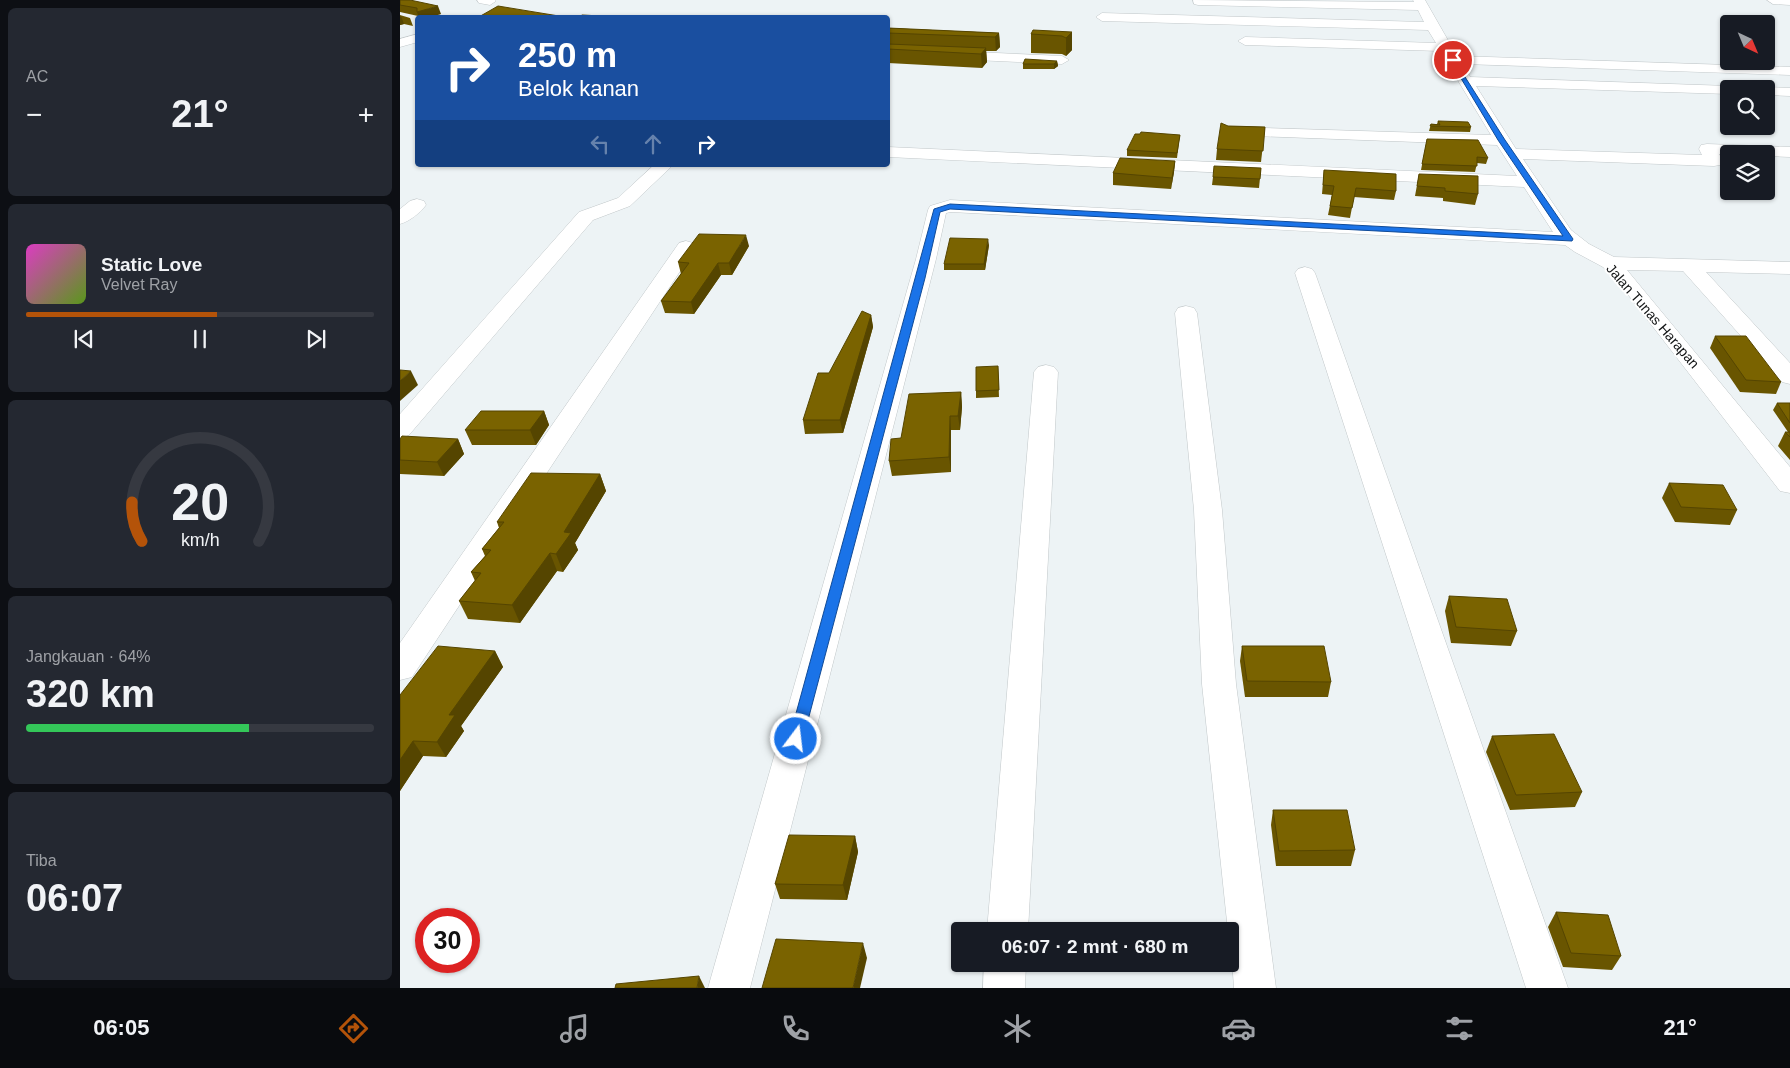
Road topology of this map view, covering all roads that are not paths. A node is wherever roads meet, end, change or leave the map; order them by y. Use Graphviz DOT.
graph roads {
  1 [pos="1773,0"];
  2 [pos="1790,0"];
  3 [pos="1184,1"];
  4 [pos="1420,3"];
  5 [pos="1102,17"];
  6 [pos="1432,26"];
  7 [pos="415,39"];
  8 [pos="1246,41"];
  9 [pos="400,43"];
  10 [pos="890,52"];
  11 [pos="1449,53"];
  12 [pos="1062,60"];
  13 [pos="1790,71"];
  14 [pos="1466,81"];
  15 [pos="1720,90"];
  16 [pos="1775,91"];
  17 [pos="1790,92"];
  18 [pos="1232,132"];
  19 [pos="1507,147"];
  20 [pos="890,152"];
  21 [pos="1790,152"];
  22 [pos="662,167"];
  23 [pos="1531,182"];
  24 [pos="417,205"];
  25 [pos="400,218"];
  26 [pos="1569,239"];
  27 [pos="686,247"];
  28 [pos="1610,263"];
  29 [pos="1689,265"];
  30 [pos="1790,268"];
  31 [pos="1305,273"];
  32 [pos="1186,313"];
  33 [pos="1046,372"];
  34 [pos="1790,377"];
  35 [pos="400,430"];
  36 [pos="1790,485"];
  37 [pos="400,668"];
  38 [pos="1008,922"];
  39 [pos="1005,972"];
  40 [pos="729,988"];
  41 [pos="1004,988"];
  42 [pos="1254,988"];
  43 [pos="1547,988"];
  1 -- 2 [label="street"];
  3 -- 4 [label="street"];
  4 -- 6 [label="street, Jalan Tunas Harapan"];
  5 -- 6 [label="street"];
  6 -- 11 [label="street, Jalan Tunas Harapan"];
  7 -- 9 [label="street"];
  8 -- 11 [label="street"];
  10 -- 12 [label="street"];
  11 -- 13 [label="street"];
  11 -- 14 [label="street, Jalan Tunas Harapan"];
  14 -- 15 [label="street"];
  14 -- 19 [label="street, Jalan Tunas Harapan"];
  16 -- 17 [label="street"];
  18 -- 19 [label="street"];
  19 -- 21 [label="street"];
  19 -- 23 [label="street, Jalan Tunas Harapan"];
  20 -- 23 [label="street"];
  22 -- 35 [label="street"];
  23 -- 26 [label="street, Jalan Tunas Harapan"];
  24 -- 25 [label="street"];
  26 -- 28 [label="street, Jalan Tunas Harapan"];
  26 -- 40 [label="street"];
  27 -- 37 [label="street"];
  28 -- 29 [label="street"];
  28 -- 36 [label="street, Jalan Tunas Harapan"];
  29 -- 30 [label="street"];
  29 -- 34 [label="street"];
  31 -- 43 [label="street"];
  32 -- 42 [label="street"];
  33 -- 38 [label="street"];
  39 -- 41 [label="street"];
}
